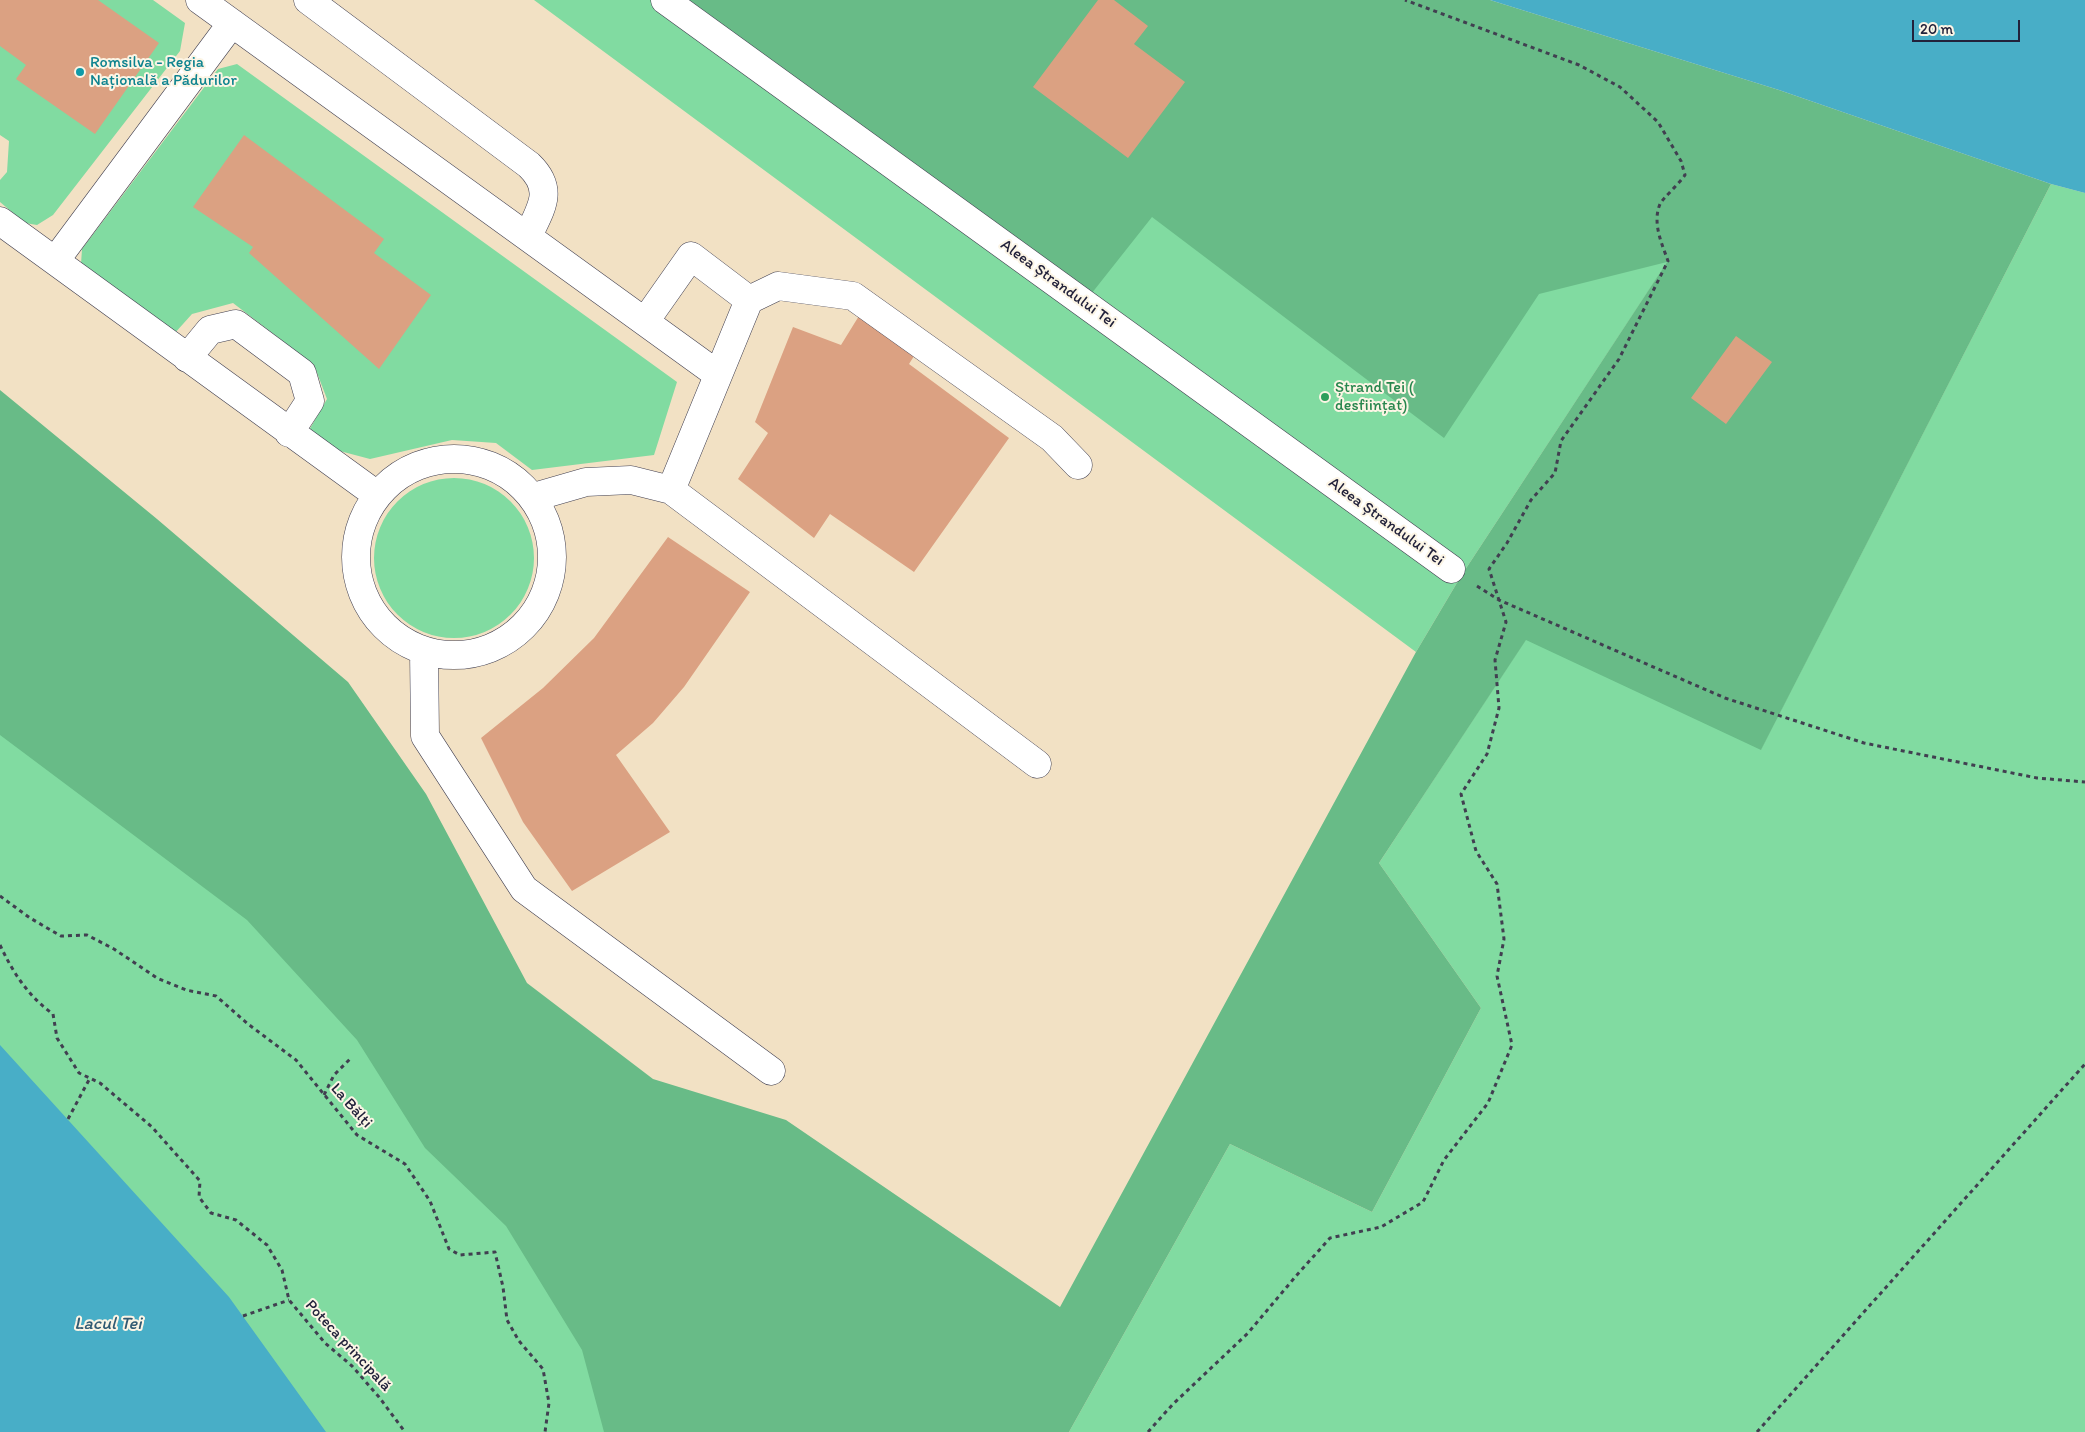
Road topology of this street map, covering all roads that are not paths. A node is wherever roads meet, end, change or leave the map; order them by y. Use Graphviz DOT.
graph roads {
  1 [pos="200,0"];
  2 [pos="308,0"];
  3 [pos="665,0"];
  4 [pos="232,23"];
  5 [pos="0,221"];
  6 [pos="528,236"];
  7 [pos="55,261"];
  8 [pos="749,300"];
  9 [pos="646,320"];
  10 [pos="187,358"];
  11 [pos="717,374"];
  12 [pos="289,433"];
  13 [pos="1078,465"];
  14 [pos="671,490"];
  15 [pos="377,494"];
  16 [pos="534,497"];
  17 [pos="1451,569"];
  18 [pos="424,651"];
  19 [pos="1038,764"];
  20 [pos="771,1071"];
  1 -- 4 [label="street"];
  2 -- 6 [label="street"];
  3 -- 17 [label="street, Aleea Ștrandului Tei"];
  4 -- 6 [label="street"];
  4 -- 7 [label="street"];
  5 -- 7 [label="street"];
  6 -- 9 [label="street"];
  7 -- 10 [label="street"];
  8 -- 9 [label="street"];
  8 -- 11 [label="street"];
  8 -- 13 [label="street"];
  9 -- 11 [label="street"];
  10 -- 12 [label="street"];
  10 -- 12 [label="street"];
  11 -- 14 [label="street"];
  12 -- 15 [label="street"];
  14 -- 16 [label="street"];
  14 -- 19 [label="street"];
  15 -- 16 [label="street"];
  15 -- 18 [label="street"];
  16 -- 18 [label="street"];
  18 -- 20 [label="street"];
}
